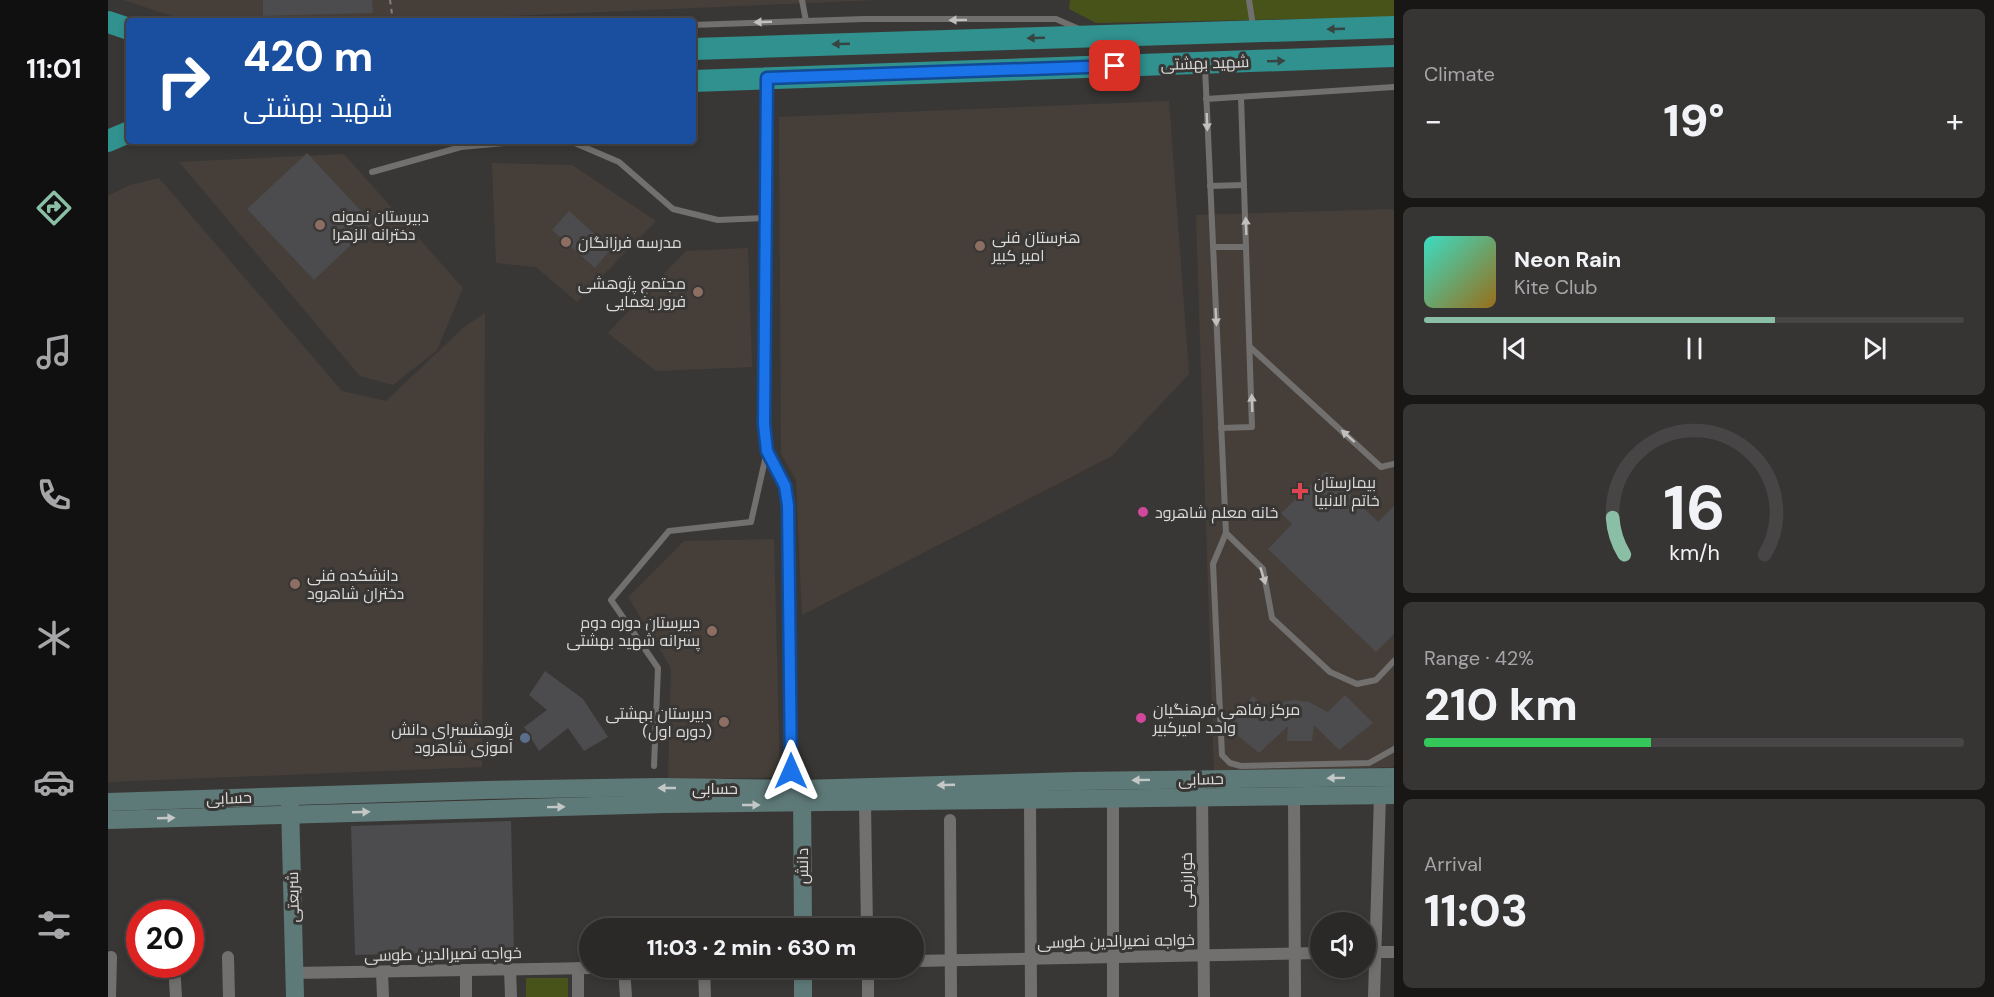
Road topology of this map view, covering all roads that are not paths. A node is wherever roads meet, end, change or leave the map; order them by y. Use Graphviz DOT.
graph roads {
  1 [pos="802,0"];
  2 [pos="1249,0"];
  3 [pos="806,21"];
  4 [pos="108,22"];
  5 [pos="696,25"];
  6 [pos="126,27"];
  7 [pos="1394,27"];
  8 [pos="1254,31"];
  9 [pos="1096,36"];
  10 [pos="696,49"];
  11 [pos="1394,56"];
  12 [pos="1205,64"];
  13 [pos="767,78"];
  14 [pos="696,81"];
  15 [pos="1394,87"];
  16 [pos="1241,97"];
  17 [pos="1206,99"];
  18 [pos="126,133"];
  19 [pos="108,141"];
  20 [pos="494,144"];
  21 [pos="577,144"];
  22 [pos="372,172"];
  23 [pos="1244,184"];
  24 [pos="1209,186"];
  25 [pos="764,218"];
  26 [pos="1213,247"];
  27 [pos="1246,247"];
  28 [pos="1250,347"];
  29 [pos="1221,428"];
  30 [pos="767,451"];
  31 [pos="1394,464"];
  32 [pos="1226,533"];
  33 [pos="1394,661"];
  34 [pos="1394,750"];
  35 [pos="654,766"];
  36 [pos="791,771"];
  37 [pos="1394,777"];
  38 [pos="1202,779"];
  39 [pos="1387,795"];
  40 [pos="290,796"];
  41 [pos="1294,796"];
  42 [pos="802,797"];
  43 [pos="1202,798"];
  44 [pos="1030,801"];
  45 [pos="1113,801"];
  46 [pos="108,802"];
  47 [pos="864,803"];
  48 [pos="291,815"];
  49 [pos="108,820"];
  50 [pos="950,820"];
  51 [pos="1374,912"];
  52 [pos="803,918"];
  53 [pos="867,918"];
  54 [pos="1376,952"];
  55 [pos="1394,952"];
  56 [pos="1310,953"];
  57 [pos="1295,954"];
  58 [pos="1203,956"];
  59 [pos="111,957"];
  60 [pos="228,957"];
  61 [pos="1113,957"];
  62 [pos="1031,959"];
  63 [pos="924,961"];
  64 [pos="951,961"];
  65 [pos="578,968"];
  66 [pos="510,969"];
  67 [pos="466,970"];
  68 [pos="382,972"];
  69 [pos="294,973"];
  70 [pos="175,978"];
  71 [pos="625,978"];
  72 [pos="704,978"];
  73 [pos="803,978"];
  74 [pos="868,978"];
  75 [pos="1372,978"];
  76 [pos="110,997"];
  77 [pos="176,997"];
  78 [pos="229,997"];
  79 [pos="295,997"];
  80 [pos="383,997"];
  81 [pos="466,997"];
  82 [pos="511,997"];
  83 [pos="578,997"];
  84 [pos="626,997"];
  85 [pos="705,997"];
  86 [pos="803,997"];
  87 [pos="868,997"];
  88 [pos="951,997"];
  89 [pos="1031,997"];
  90 [pos="1113,997"];
  91 [pos="1204,997"];
  92 [pos="1295,997"];
  93 [pos="1374,997"];
  1 -- 3 [label="lane"];
  2 -- 8 [label="lane"];
  3 -- 5 [label="lane, one-way"];
  9 -- 3 [label="lane, one-way"];
  4 -- 6 [label="highway"];
  7 -- 8 [label="highway, شهید بهشتی, one-way"];
  8 -- 9 [label="highway, شهید بهشتی"];
  9 -- 10 [label="highway, شهید بهشتی, one-way"];
  12 -- 11 [label="highway, شهید بهشتی, one-way"];
  12 -- 13 [label="highway, شهید بهشتی"];
  12 -- 17 [label="lane"];
  13 -- 14 [label="highway, شهید بهشتی"];
  13 -- 25 [label="lane"];
  15 -- 16 [label="lane"];
  16 -- 17 [label="lane"];
  16 -- 23 [label="lane"];
  17 -- 24 [label="lane, one-way"];
  18 -- 19 [label="highway"];
  20 -- 22 [label="lane"];
  21 -- 25 [label="lane"];
  23 -- 24 [label="lane"];
  27 -- 23 [label="lane, one-way"];
  24 -- 26 [label="lane"];
  25 -- 30 [label="lane"];
  26 -- 27 [label="lane"];
  26 -- 29 [label="lane, one-way"];
  27 -- 28 [label="lane"];
  29 -- 28 [label="lane, one-way"];
  31 -- 28 [label="lane, one-way"];
  29 -- 32 [label="lane"];
  30 -- 35 [label="lane"];
  30 -- 36 [label="lane"];
  32 -- 33 [label="lane, one-way"];
  32 -- 34 [label="lane"];
  37 -- 38 [label="main road, حسابی, one-way"];
  38 -- 42 [label="main road, حسابی, one-way"];
  38 -- 43 [label="street, خوارزمی"];
  39 -- 41 [label="main road, حسابی"];
  39 -- 51 [label="street"];
  42 -- 40 [label="main road, حسابی, one-way"];
  40 -- 46 [label="main road, حسابی"];
  40 -- 48 [label="main road, شریعتی"];
  41 -- 43 [label="main road, حسابی"];
  41 -- 57 [label="street"];
  42 -- 47 [label="main road, حسابی"];
  48 -- 42 [label="main road, حسابی, one-way"];
  42 -- 52 [label="main road, دانش"];
  43 -- 45 [label="main road, حسابی"];
  43 -- 58 [label="street, خوارزمی"];
  44 -- 45 [label="main road, حسابی"];
  44 -- 47 [label="main road, حسابی"];
  44 -- 62 [label="street"];
  45 -- 61 [label="street"];
  47 -- 53 [label="street"];
  49 -- 48 [label="main road, حسابی, one-way"];
  48 -- 69 [label="main road, شریعتی"];
  50 -- 64 [label="street"];
  54 -- 55 [label="street"];
  56 -- 57 [label="street, خواجه نصیرالدین طوسی"];
  57 -- 58 [label="street, خواجه نصیرالدین طوسی"];
  57 -- 92 [label="street"];
  58 -- 61 [label="street, خواجه نصیرالدین طوسی"];
  58 -- 91 [label="street, خوارزمی"];
  59 -- 76 [label="street"];
  60 -- 78 [label="street"];
  61 -- 62 [label="street, خواجه نصیرالدین طوسی"];
  61 -- 90 [label="street"];
  62 -- 64 [label="street, خواجه نصیرالدین طوسی"];
  62 -- 89 [label="street"];
  63 -- 64 [label="street, خواجه نصیرالدین طوسی"];
  64 -- 88 [label="street"];
  65 -- 66 [label="street, خواجه نصیرالدین طوسی"];
  65 -- 83 [label="street"];
  66 -- 67 [label="street, خواجه نصیرالدین طوسی"];
  66 -- 82 [label="street"];
  67 -- 68 [label="street, خواجه نصیرالدین طوسی"];
  67 -- 81 [label="street"];
  68 -- 69 [label="street, خواجه نصیرالدین طوسی"];
  68 -- 80 [label="street"];
  69 -- 79 [label="main road, شریعتی"];
  70 -- 77 [label="street"];
  71 -- 84 [label="street"];
  72 -- 85 [label="street"];
  73 -- 86 [label="main road"];
  74 -- 87 [label="street"];
  75 -- 93 [label="street"];
}
